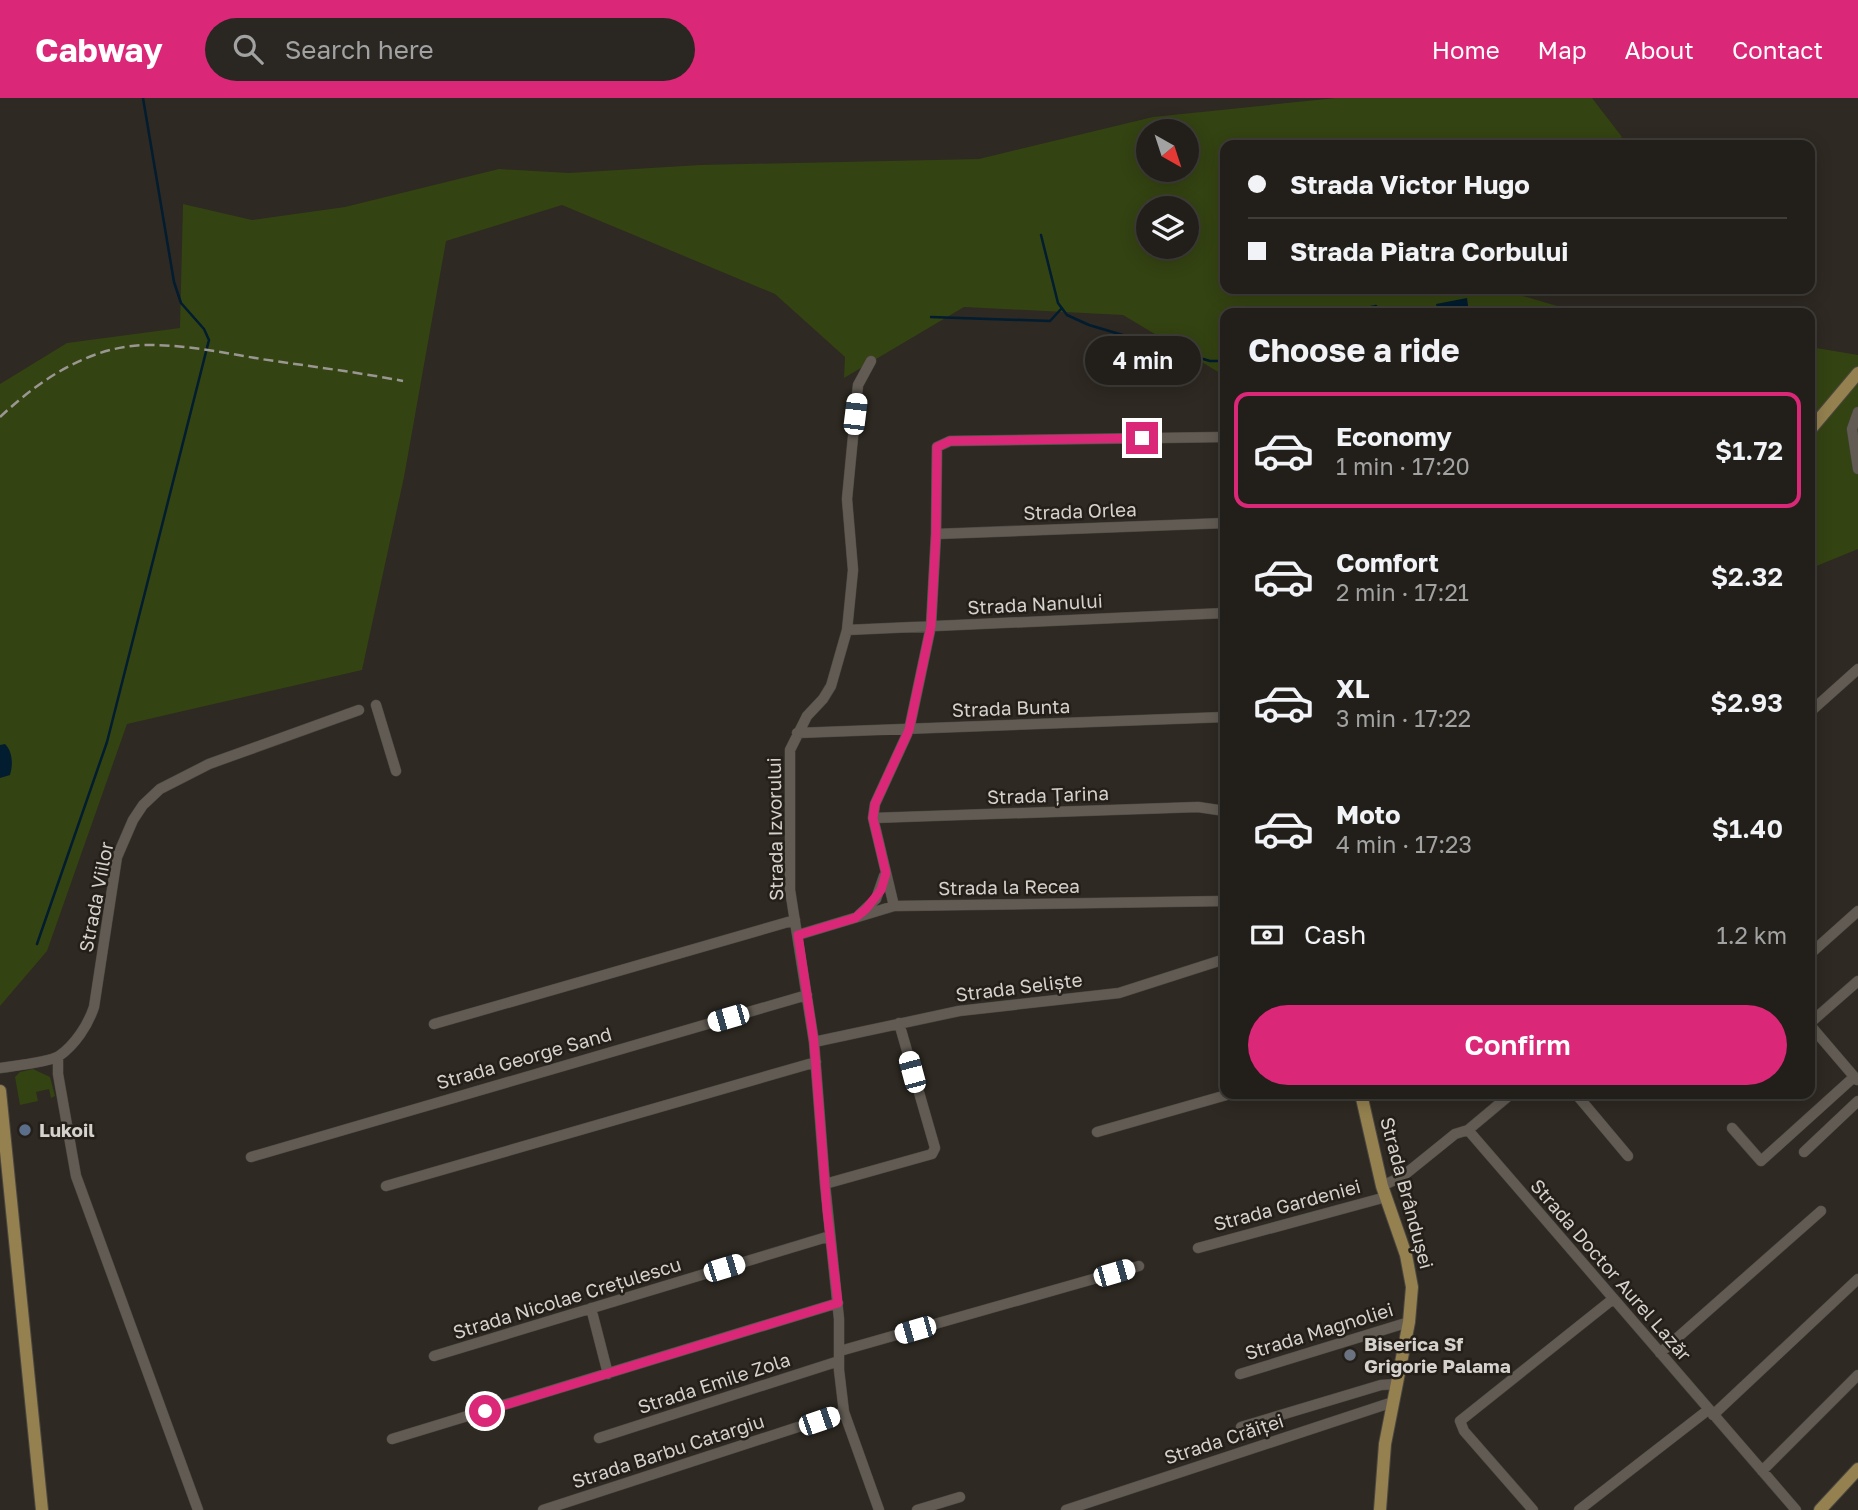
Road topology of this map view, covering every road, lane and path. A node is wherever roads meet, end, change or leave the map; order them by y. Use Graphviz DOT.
graph roads {
  1 [pos="871,361"];
  2 [pos="1858,375"];
  3 [pos="1858,412"];
  4 [pos="1815,424"];
  5 [pos="1220,437"];
  6 [pos="1858,469"];
  7 [pos="1220,523"];
  8 [pos="936,534"];
  9 [pos="1220,613"];
  10 [pos="931,626"];
  11 [pos="847,630"];
  12 [pos="1858,669"];
  13 [pos="376,705"];
  14 [pos="1815,708"];
  15 [pos="359,710"];
  16 [pos="1220,717"];
  17 [pos="909,730"];
  18 [pos="797,733"];
  19 [pos="397,771"];
  20 [pos="1220,810"];
  21 [pos="873,818"];
  22 [pos="886,873"];
  23 [pos="1220,901"];
  24 [pos="894,906"];
  25 [pos="1858,911"];
  26 [pos="855,918"];
  27 [pos="795,920"];
  28 [pos="798,935"];
  29 [pos="1815,950"];
  30 [pos="1220,961"];
  31 [pos="1858,981"];
  32 [pos="807,995"];
  33 [pos="1815,1020"];
  34 [pos="899,1023"];
  35 [pos="434,1024"];
  36 [pos="1815,1030"];
  37 [pos="814,1042"];
  38 [pos="58,1057"];
  39 [pos="816,1062"];
  40 [pos="0,1068"];
  41 [pos="1856,1079"];
  42 [pos="0,1091"];
  43 [pos="1220,1097"];
  44 [pos="1361,1099"];
  45 [pos="1505,1099"];
  46 [pos="1580,1099"];
  47 [pos="1858,1101"];
  48 [pos="1732,1128"];
  49 [pos="1468,1130"];
  50 [pos="1097,1132"];
  51 [pos="1804,1152"];
  52 [pos="1628,1156"];
  53 [pos="251,1157"];
  54 [pos="825,1184"];
  55 [pos="386,1186"];
  56 [pos="1384,1191"];
  57 [pos="1821,1211"];
  58 [pos="830,1236"];
  59 [pos="1198,1248"];
  60 [pos="1139,1266"];
  61 [pos="1858,1279"];
  62 [pos="1613,1299"];
  63 [pos="838,1303"];
  64 [pos="591,1308"];
  65 [pos="1409,1322"];
  66 [pos="1660,1353"];
  67 [pos="435,1356"];
  68 [pos="840,1356"];
  69 [pos="608,1374"];
  70 [pos="1240,1374"];
  71 [pos="1858,1375"];
  72 [pos="1396,1384"];
  73 [pos="1393,1402"];
  74 [pos="844,1412"];
  75 [pos="1711,1412"];
  76 [pos="1241,1427"];
  77 [pos="392,1438"];
  78 [pos="599,1438"];
  79 [pos="1858,1469"];
  80 [pos="1762,1471"];
  81 [pos="960,1497"];
  82 [pos="42,1510"];
  83 [pos="198,1510"];
  84 [pos="543,1510"];
  85 [pos="879,1510"];
  86 [pos="917,1510"];
  87 [pos="1066,1510"];
  88 [pos="1380,1510"];
  89 [pos="1534,1510"];
  90 [pos="1579,1510"];
  91 [pos="1796,1510"];
  92 [pos="1820,1510"];
  1 -- 11 [label="street, Strada Izvorului"];
  2 -- 4 [label="main road"];
  3 -- 6 [label="street"];
  5 -- 8 [label="street"];
  7 -- 8 [label="street, Strada Orlea"];
  8 -- 10 [label="street"];
  9 -- 10 [label="street, Strada Nanului"];
  10 -- 11 [label="street, Strada Nanului"];
  10 -- 17 [label="street"];
  11 -- 18 [label="street, Strada Izvorului"];
  12 -- 14 [label="street"];
  13 -- 19 [label="street"];
  15 -- 38 [label="street, Strada Viilor"];
  16 -- 17 [label="street, Strada Bunta"];
  17 -- 18 [label="street, Strada Bunta"];
  17 -- 21 [label="street"];
  18 -- 27 [label="street, Strada Izvorului"];
  20 -- 21 [label="street, Strada Țarina"];
  21 -- 22 [label="street"];
  22 -- 24 [label="street"];
  22 -- 26 [label="street"];
  23 -- 24 [label="street, Strada la Recea"];
  24 -- 26 [label="street, Strada la Recea"];
  25 -- 29 [label="street"];
  26 -- 28 [label="street, Strada la Recea"];
  27 -- 28 [label="street, Strada Izvorului"];
  27 -- 35 [label="street"];
  28 -- 32 [label="street, Strada Izvorului"];
  30 -- 34 [label="street, Strada Seliște"];
  31 -- 33 [label="street"];
  32 -- 37 [label="street, Strada Izvorului"];
  32 -- 53 [label="street, Strada George Sand"];
  34 -- 37 [label="street, Strada Seliște"];
  34 -- 54 [label="street"];
  36 -- 41 [label="street"];
  37 -- 39 [label="street, Strada Izvorului"];
  38 -- 40 [label="street"];
  38 -- 83 [label="street"];
  39 -- 54 [label="street, Strada Izvorului"];
  39 -- 55 [label="street"];
  41 -- 48 [label="street"];
  42 -- 82 [label="main road"];
  43 -- 50 [label="street"];
  44 -- 56 [label="main road, Strada Brândușei"];
  45 -- 49 [label="street"];
  46 -- 52 [label="street"];
  47 -- 51 [label="street"];
  49 -- 56 [label="street"];
  49 -- 62 [label="street, Strada Doctor Aurel Lazăr"];
  54 -- 58 [label="street, Strada Izvorului"];
  56 -- 59 [label="street, Strada Gardeniei"];
  56 -- 65 [label="main road, Strada Brândușei"];
  57 -- 66 [label="street"];
  58 -- 63 [label="street, Strada Izvorului"];
  58 -- 64 [label="street, Strada Nicolae Crețulescu"];
  60 -- 68 [label="street"];
  61 -- 75 [label="street"];
  62 -- 66 [label="street, Strada Doctor Aurel Lazăr"];
  62 -- 89 [label="street"];
  63 -- 68 [label="street, Strada Izvorului"];
  63 -- 69 [label="street"];
  64 -- 67 [label="street, Strada Nicolae Crețulescu"];
  64 -- 69 [label="street"];
  65 -- 70 [label="street, Strada Magnoliei"];
  65 -- 72 [label="main road, Strada Brândușei"];
  66 -- 75 [label="street, Strada Doctor Aurel Lazăr"];
  68 -- 74 [label="street, Strada Izvorului"];
  68 -- 78 [label="street, Strada Emile Zola"];
  69 -- 77 [label="street"];
  71 -- 80 [label="street"];
  72 -- 73 [label="main road, Strada Brândușei"];
  72 -- 76 [label="street"];
  73 -- 87 [label="street, Strada Crăiței"];
  73 -- 88 [label="main road, Strada Brândușei"];
  74 -- 84 [label="street, Strada Barbu Catargiu"];
  74 -- 85 [label="street, Strada Izvorului"];
  75 -- 80 [label="street, Strada Doctor Aurel Lazăr"];
  75 -- 90 [label="street"];
  79 -- 92 [label="main road"];
  80 -- 91 [label="street, Strada Doctor Aurel Lazăr"];
  81 -- 86 [label="street"];
}
